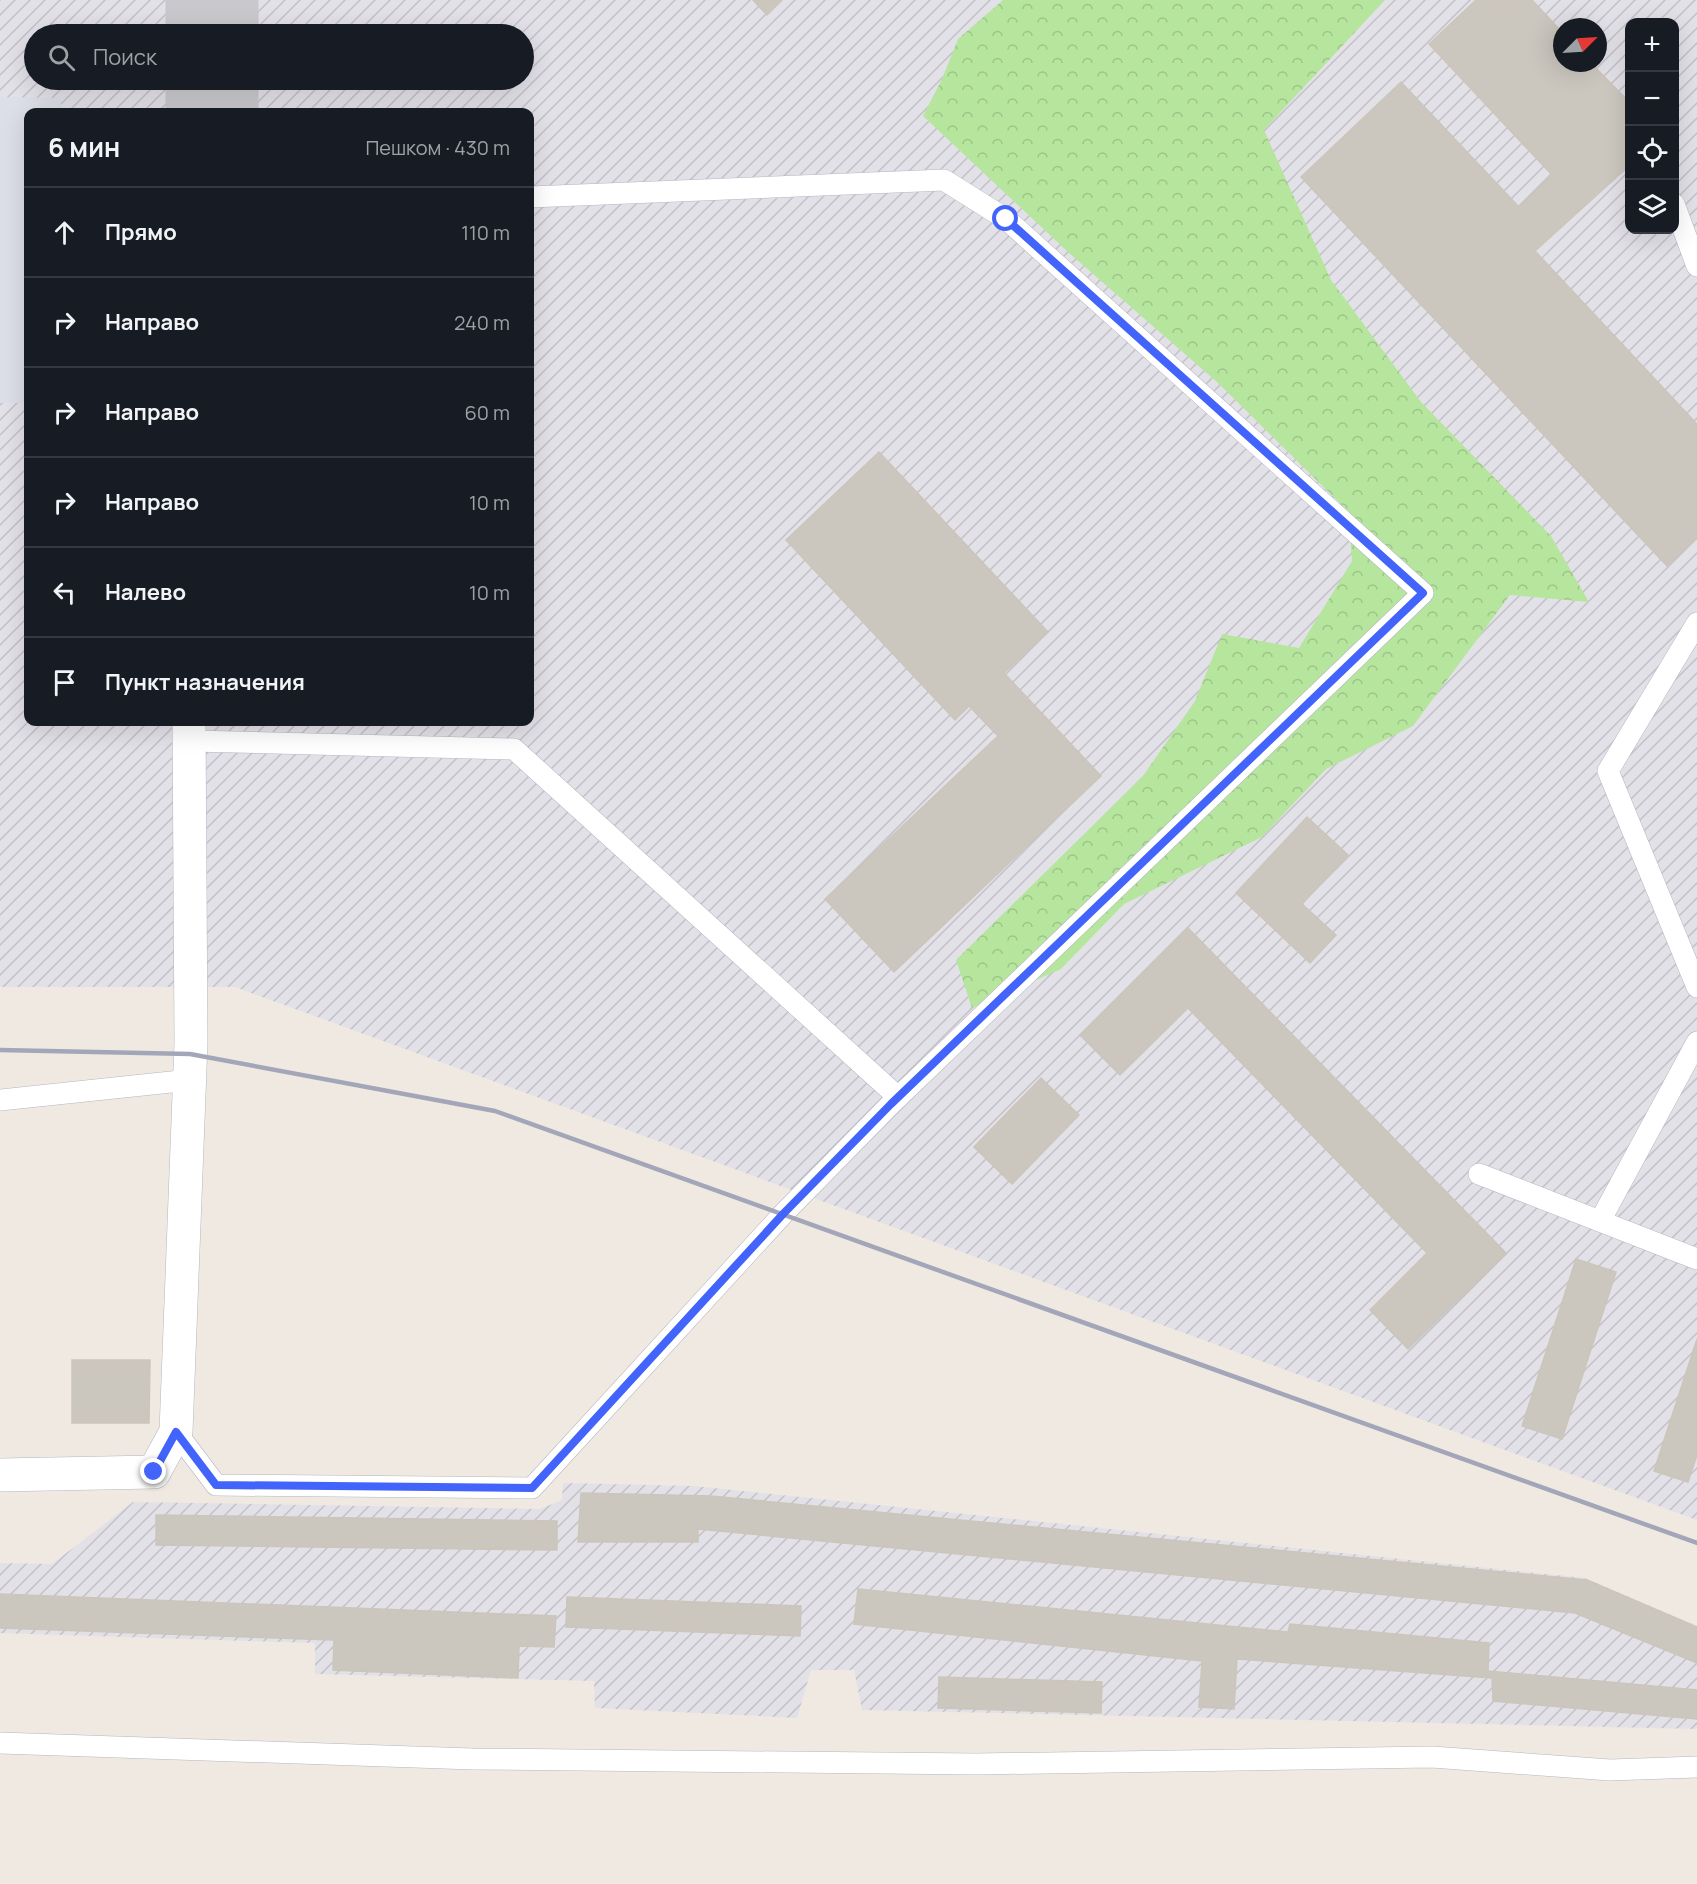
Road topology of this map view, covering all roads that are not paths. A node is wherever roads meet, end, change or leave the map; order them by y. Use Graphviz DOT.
graph roads {
  1 [pos="534,197"];
  2 [pos="1679,216"];
  3 [pos="1695,256"];
  4 [pos="1697,623"];
  5 [pos="190,731"];
  6 [pos="1697,987"];
  7 [pos="1697,1042"];
  8 [pos="190,1080"];
  9 [pos="898,1097"];
  10 [pos="0,1100"];
  11 [pos="1479,1174"];
  12 [pos="1600,1221"];
  13 [pos="1697,1259"];
  14 [pos="176,1432"];
  15 [pos="0,1475"];
  16 [pos="0,1743"];
  17 [pos="1697,1767"];
  1 -- 9 [label="lane"];
  2 -- 3 [label="lane"];
  4 -- 6 [label="lane"];
  5 -- 8 [label="street"];
  5 -- 9 [label="lane"];
  7 -- 12 [label="lane"];
  8 -- 10 [label="lane"];
  8 -- 14 [label="street"];
  9 -- 14 [label="lane"];
  11 -- 12 [label="lane"];
  12 -- 13 [label="lane"];
  14 -- 15 [label="street"];
  16 -- 17 [label="lane"];
}
